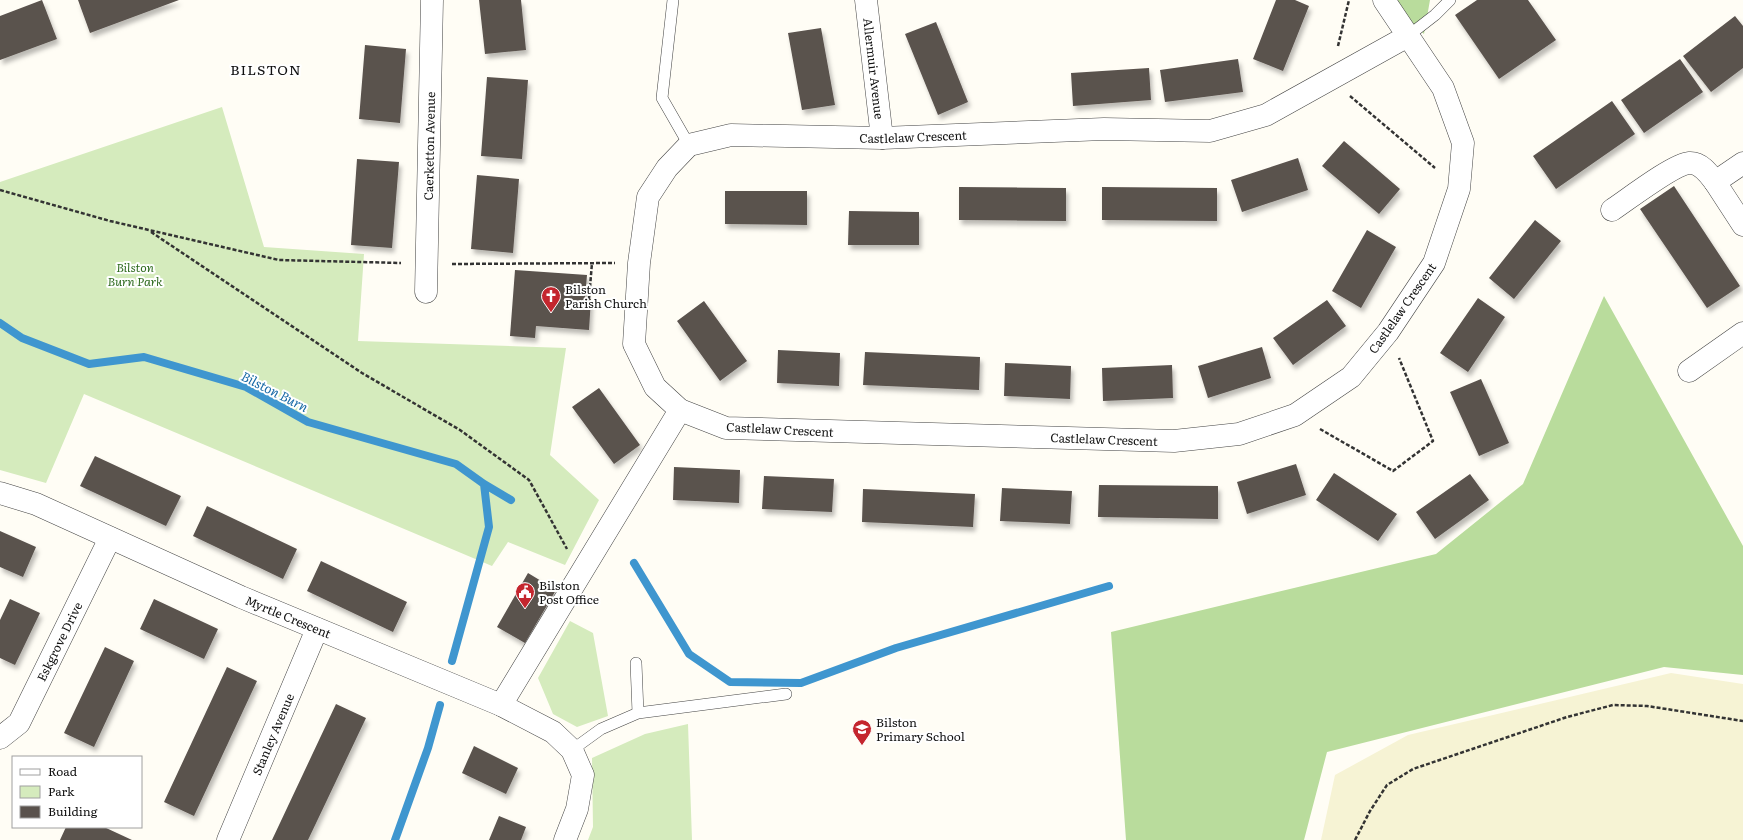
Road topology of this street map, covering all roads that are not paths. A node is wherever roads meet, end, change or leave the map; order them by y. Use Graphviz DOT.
graph roads {
  1 [pos="432,0"];
  2 [pos="673,0"];
  3 [pos="866,0"];
  4 [pos="1384,0"];
  5 [pos="1450,0"];
  6 [pos="1408,36"];
  7 [pos="882,138"];
  8 [pos="689,145"];
  9 [pos="1743,163"];
  10 [pos="1715,182"];
  11 [pos="1612,210"];
  12 [pos="1743,226"];
  13 [pos="426,292"];
  14 [pos="1743,333"];
  15 [pos="1689,371"];
  16 [pos="680,410"];
  17 [pos="0,493"];
  18 [pos="110,538"];
  19 [pos="318,629"];
  20 [pos="636,663"];
  21 [pos="786,694"];
  22 [pos="501,705"];
  23 [pos="638,713"];
  24 [pos="0,738"];
  25 [pos="572,750"];
  26 [pos="228,840"];
  27 [pos="565,840"];
  1 -- 13 [label="street, Caerketton Avenue"];
  2 -- 8 [label="lane"];
  3 -- 7 [label="street, Allermuir Avenue"];
  4 -- 6 [label="street, Castlelaw Crescent"];
  5 -- 6 [label="lane"];
  6 -- 7 [label="street, Castlelaw Crescent"];
  6 -- 16 [label="street, Castlelaw Crescent"];
  7 -- 8 [label="street, Castlelaw Crescent"];
  8 -- 16 [label="street, Castlelaw Crescent"];
  9 -- 10 [label="street"];
  10 -- 11 [label="street"];
  10 -- 12 [label="street"];
  14 -- 15 [label="street"];
  16 -- 22 [label="street"];
  17 -- 18 [label="street, Myrtle Crescent"];
  18 -- 19 [label="street, Myrtle Crescent"];
  18 -- 24 [label="street, Eskgrove Drive"];
  19 -- 22 [label="street, Myrtle Crescent"];
  19 -- 26 [label="street, Stanley Avenue"];
  20 -- 23 [label="lane"];
  21 -- 23 [label="lane"];
  22 -- 25 [label="street, Myrtle Crescent"];
  23 -- 25 [label="lane"];
  25 -- 27 [label="street"];
}
